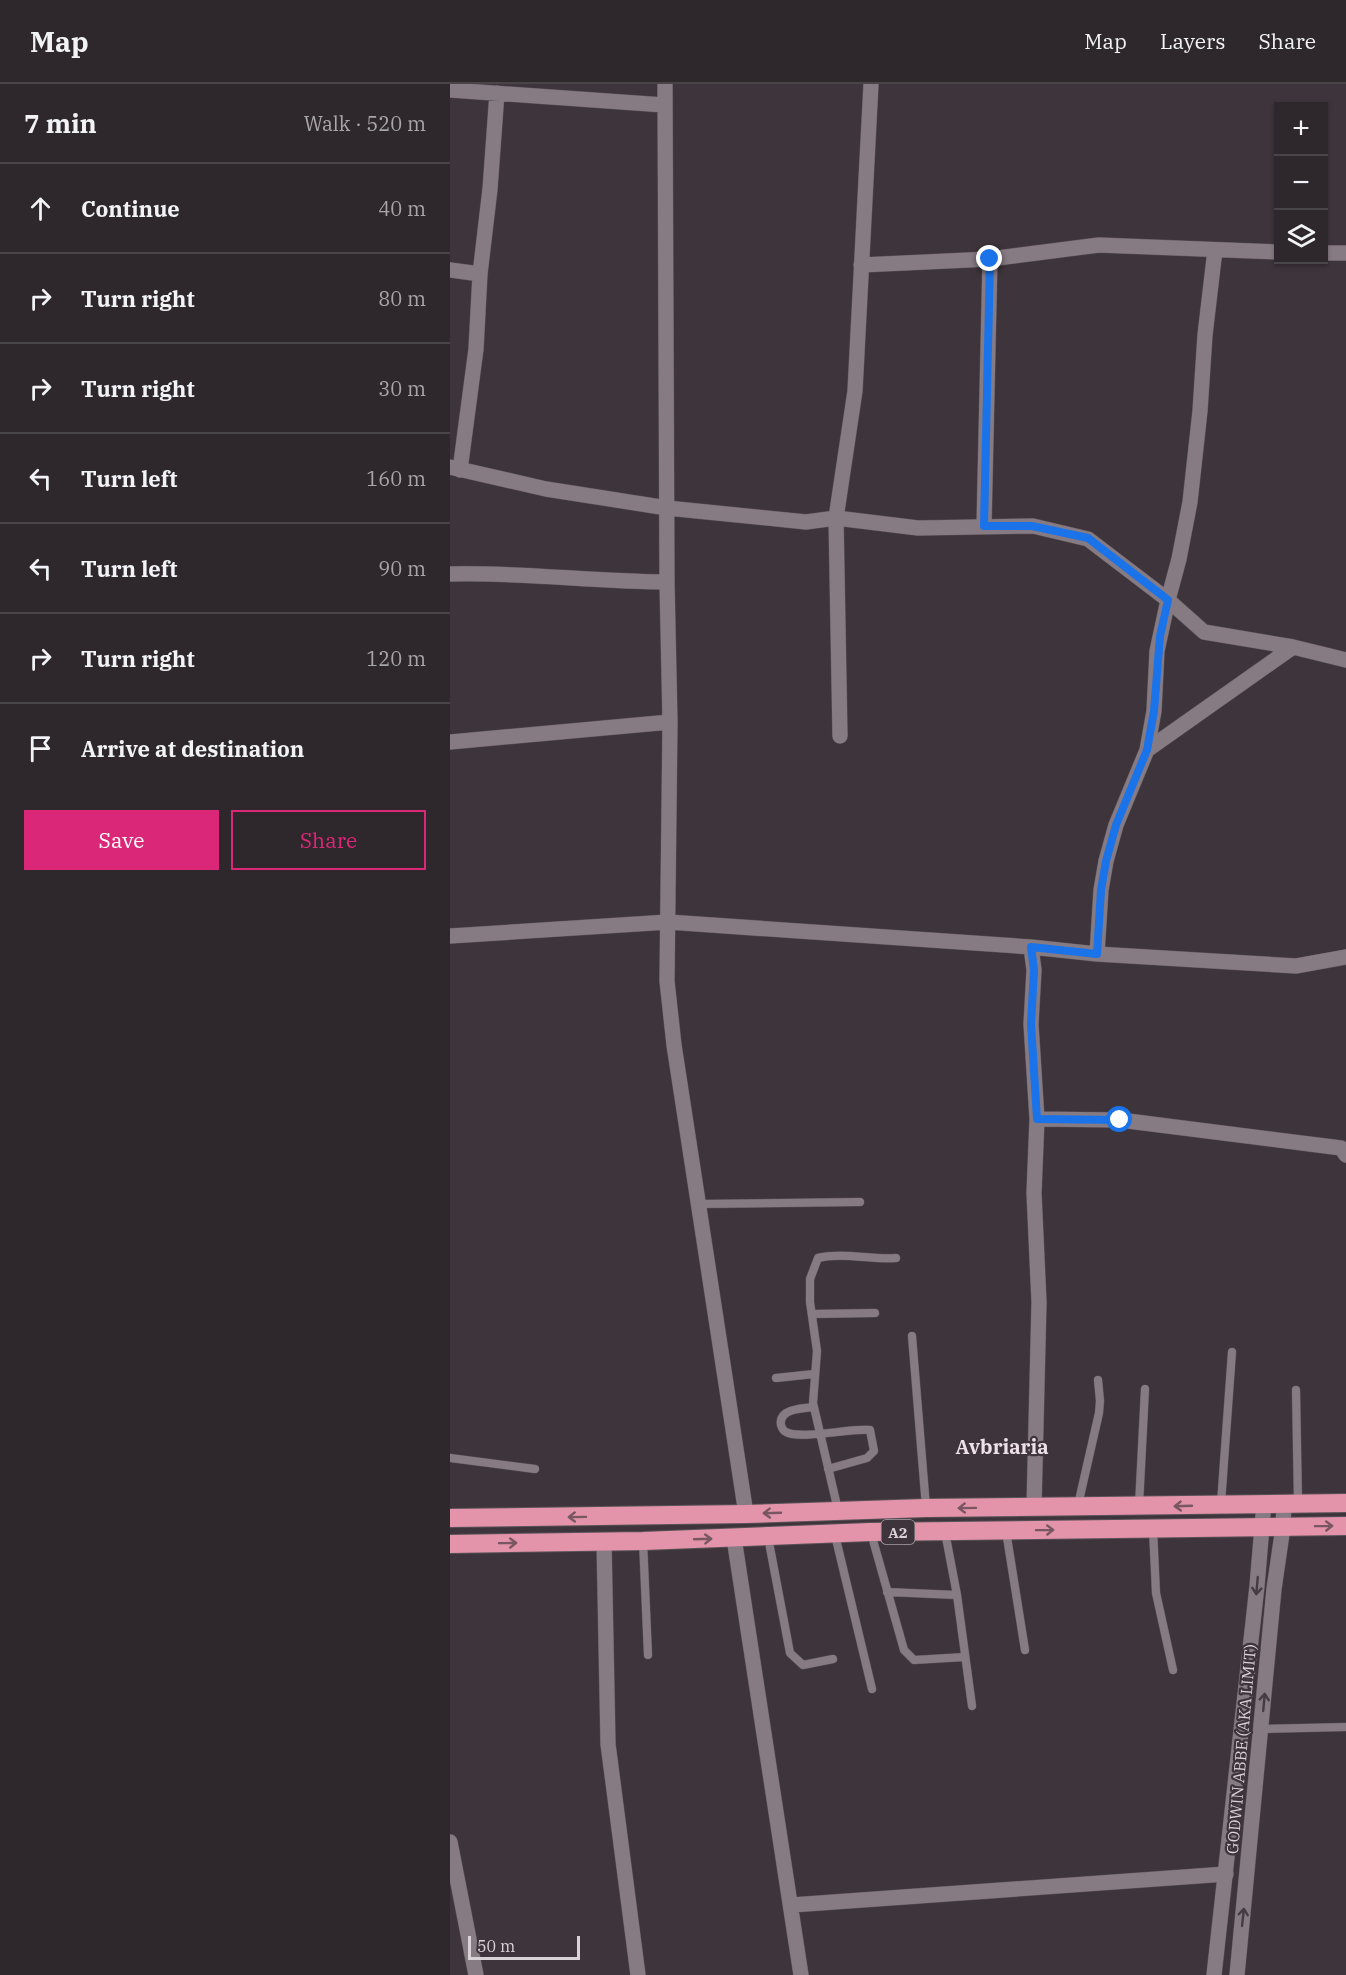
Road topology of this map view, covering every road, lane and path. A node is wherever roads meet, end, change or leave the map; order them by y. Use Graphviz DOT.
graph roads {
  1 [pos="665,84"];
  2 [pos="871,84"];
  3 [pos="450,90"];
  4 [pos="497,93"];
  5 [pos="664,105"];
  6 [pos="1215,250"];
  7 [pos="1274,252"];
  8 [pos="1328,253"];
  9 [pos="1346,254"];
  10 [pos="990,259"];
  11 [pos="861,265"];
  12 [pos="450,270"];
  13 [pos="480,274"];
  14 [pos="455,469"];
  15 [pos="667,508"];
  16 [pos="836,518"];
  17 [pos="984,526"];
  18 [pos="450,574"];
  19 [pos="667,582"];
  20 [pos="1168,600"];
  21 [pos="1293,648"];
  22 [pos="1346,660"];
  23 [pos="670,722"];
  24 [pos="840,736"];
  25 [pos="450,742"];
  26 [pos="1147,750"];
  27 [pos="668,922"];
  28 [pos="450,936"];
  29 [pos="1031,947"];
  30 [pos="1097,954"];
  31 [pos="1346,957"];
  32 [pos="1037,1119"];
  33 [pos="1346,1155"];
  34 [pos="860,1202"];
  35 [pos="699,1204"];
  36 [pos="896,1258"];
  37 [pos="875,1313"];
  38 [pos="812,1314"];
  39 [pos="912,1336"];
  40 [pos="1232,1352"];
  41 [pos="814,1374"];
  42 [pos="776,1378"];
  43 [pos="1098,1380"];
  44 [pos="1145,1389"];
  45 [pos="1296,1390"];
  46 [pos="814,1407"];
  47 [pos="819,1434"];
  48 [pos="450,1458"];
  49 [pos="535,1469"];
  50 [pos="828,1469"];
  51 [pos="1264,1503"];
  52 [pos="1291,1503"];
  53 [pos="1346,1503"];
  54 [pos="1221,1505"];
  55 [pos="1034,1507"];
  56 [pos="1077,1507"];
  57 [pos="1139,1507"];
  58 [pos="926,1508"];
  59 [pos="839,1511"];
  60 [pos="746,1514"];
  61 [pos="450,1518"];
  62 [pos="1346,1526"];
  63 [pos="1261,1527"];
  64 [pos="1283,1527"];
  65 [pos="1153,1528"];
  66 [pos="1006,1531"];
  67 [pos="870,1532"];
  68 [pos="945,1532"];
  69 [pos="835,1535"];
  70 [pos="768,1537"];
  71 [pos="734,1538"];
  72 [pos="643,1541"];
  73 [pos="604,1542"];
  74 [pos="450,1544"];
  75 [pos="887,1592"];
  76 [pos="957,1595"];
  77 [pos="1025,1650"];
  78 [pos="648,1655"];
  79 [pos="965,1657"];
  80 [pos="833,1659"];
  81 [pos="1173,1670"];
  82 [pos="872,1689"];
  83 [pos="972,1706"];
  84 [pos="1346,1727"];
  85 [pos="1261,1729"];
  86 [pos="450,1842"];
  87 [pos="1226,1874"];
  88 [pos="454,1887"];
  89 [pos="792,1905"];
  90 [pos="476,1975"];
  91 [pos="638,1975"];
  92 [pos="801,1975"];
  93 [pos="1214,1975"];
  94 [pos="1237,1975"];
  1 -- 5 [label="street"];
  2 -- 11 [label="street"];
  3 -- 4 [label="street"];
  4 -- 5 [label="street"];
  4 -- 13 [label="street"];
  5 -- 15 [label="street"];
  6 -- 7 [label="street"];
  6 -- 10 [label="street"];
  6 -- 20 [label="street"];
  8 -- 9 [label="street"];
  10 -- 11 [label="street"];
  10 -- 17 [label="street"];
  11 -- 16 [label="street"];
  12 -- 13 [label="street"];
  13 -- 14 [label="street"];
  14 -- 15 [label="street"];
  15 -- 16 [label="street"];
  15 -- 19 [label="street"];
  16 -- 17 [label="street"];
  16 -- 24 [label="street"];
  17 -- 20 [label="street"];
  18 -- 19 [label="street"];
  19 -- 23 [label="street"];
  20 -- 21 [label="street"];
  20 -- 26 [label="street"];
  21 -- 22 [label="street"];
  21 -- 26 [label="street"];
  23 -- 25 [label="street"];
  23 -- 27 [label="street"];
  26 -- 30 [label="street"];
  27 -- 28 [label="street"];
  27 -- 29 [label="street"];
  27 -- 35 [label="street"];
  29 -- 30 [label="street"];
  29 -- 32 [label="street"];
  30 -- 31 [label="street"];
  32 -- 33 [label="street"];
  32 -- 55 [label="street"];
  34 -- 35 [label="lane"];
  35 -- 60 [label="street"];
  36 -- 38 [label="lane"];
  37 -- 38 [label="lane"];
  38 -- 41 [label="lane"];
  39 -- 58 [label="lane"];
  40 -- 54 [label="lane"];
  41 -- 42 [label="lane"];
  41 -- 46 [label="lane"];
  43 -- 56 [label="lane"];
  44 -- 57 [label="lane"];
  45 -- 52 [label="lane"];
  46 -- 47 [label="lane"];
  46 -- 47 [label="lane"];
  47 -- 50 [label="lane"];
  47 -- 50 [label="lane"];
  48 -- 49 [label="lane"];
  50 -- 59 [label="lane"];
  51 -- 52 [label="highway, A2"];
  51 -- 54 [label="highway, A2"];
  51 -- 63 [label="street, GODWIN ABBE (AKA LIMIT)"];
  52 -- 53 [label="highway, A2"];
  52 -- 64 [label="street, GODWIN ABBE (AKA LIMIT)"];
  54 -- 57 [label="highway, A2, one-way"];
  55 -- 56 [label="highway, A2"];
  55 -- 58 [label="highway, A2, one-way"];
  56 -- 57 [label="highway, A2"];
  58 -- 59 [label="highway, A2"];
  59 -- 60 [label="highway, A2, one-way"];
  60 -- 61 [label="highway, A2, one-way"];
  64 -- 62 [label="highway, A2, one-way"];
  63 -- 64 [label="highway, A2"];
  63 -- 65 [label="highway, A2"];
  63 -- 87 [label="street, GODWIN ABBE (AKA LIMIT), one-way"];
  85 -- 64 [label="street, GODWIN ABBE (AKA LIMIT), one-way"];
  66 -- 65 [label="highway, A2, one-way"];
  65 -- 81 [label="lane"];
  66 -- 68 [label="highway, A2"];
  66 -- 77 [label="lane"];
  67 -- 68 [label="highway, A2"];
  67 -- 69 [label="highway, A2"];
  67 -- 75 [label="lane"];
  68 -- 76 [label="lane"];
  69 -- 70 [label="highway, A2"];
  69 -- 82 [label="lane"];
  70 -- 71 [label="highway, A2"];
  70 -- 80 [label="lane"];
  72 -- 71 [label="highway, A2, one-way"];
  71 -- 89 [label="street"];
  72 -- 73 [label="highway, A2"];
  72 -- 78 [label="lane"];
  74 -- 73 [label="highway, A2, one-way"];
  73 -- 91 [label="street"];
  75 -- 76 [label="lane"];
  75 -- 79 [label="lane"];
  76 -- 79 [label="lane"];
  79 -- 83 [label="lane"];
  84 -- 85 [label="lane"];
  94 -- 85 [label="street, GODWIN ABBE (AKA LIMIT), one-way"];
  86 -- 88 [label="street"];
  87 -- 89 [label="street"];
  87 -- 93 [label="street, GODWIN ABBE (AKA LIMIT)"];
  88 -- 90 [label="street"];
  89 -- 92 [label="street"];
}
